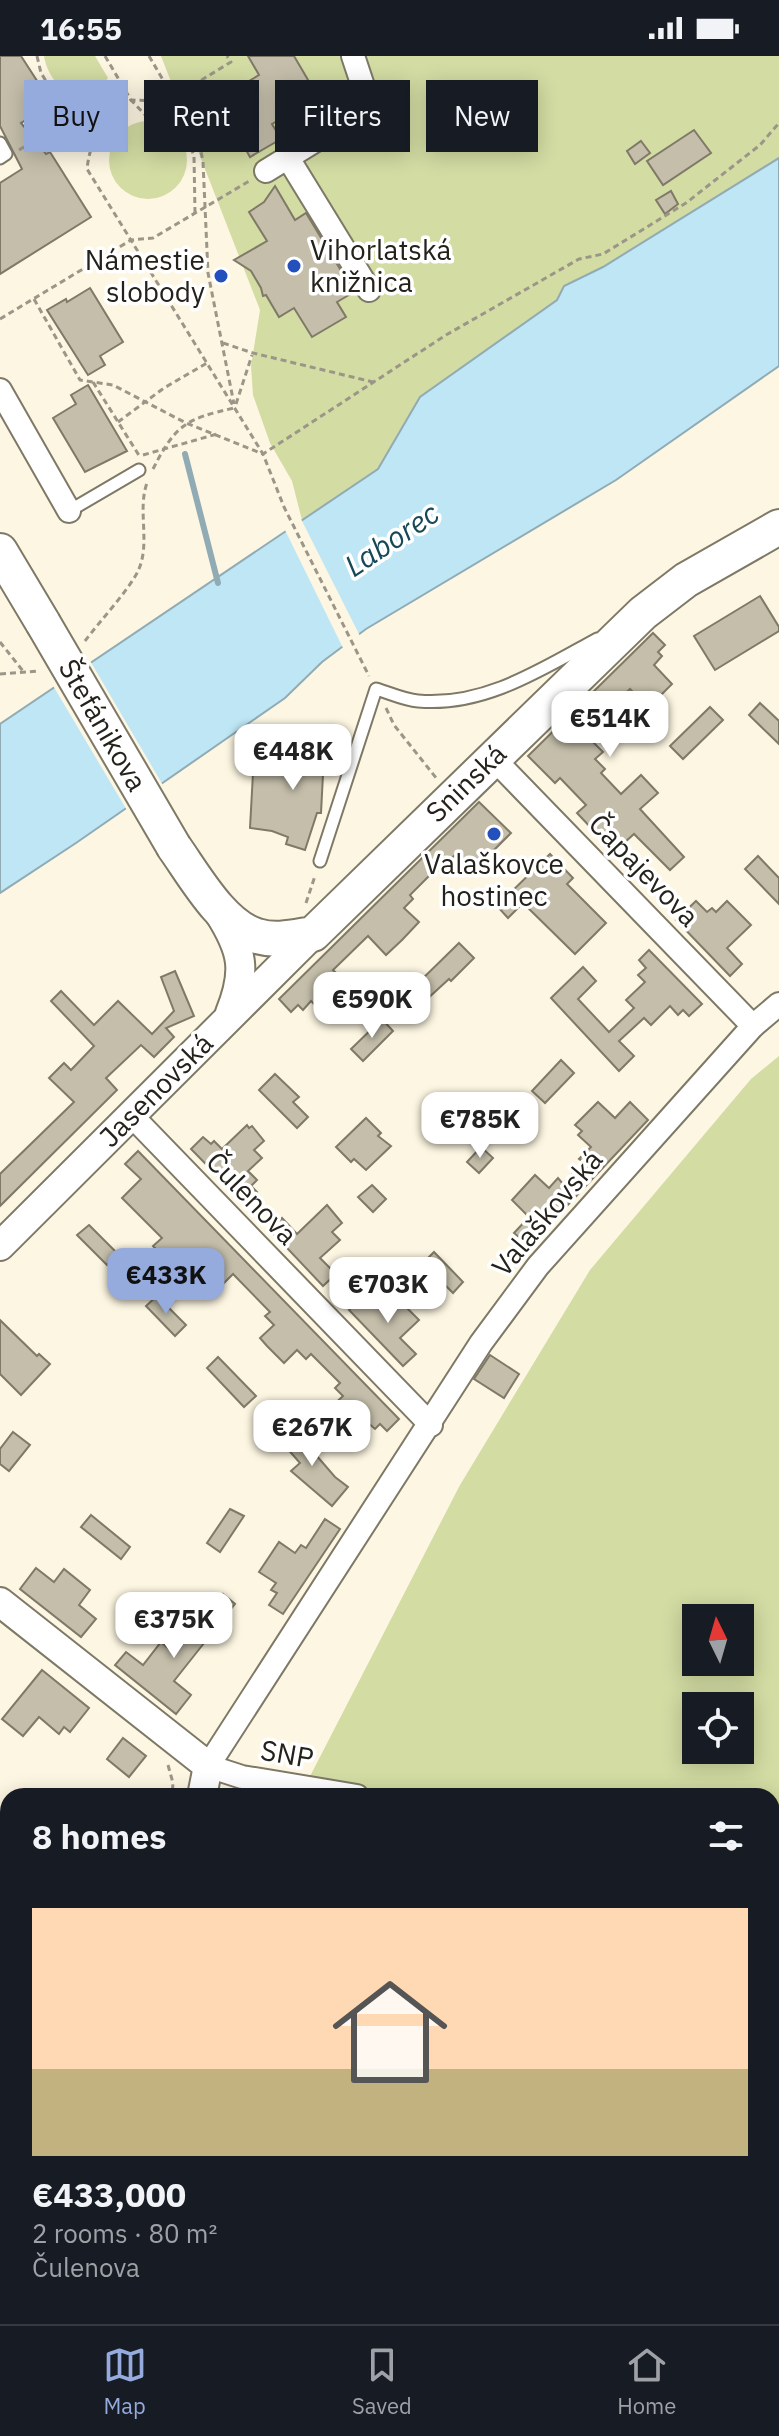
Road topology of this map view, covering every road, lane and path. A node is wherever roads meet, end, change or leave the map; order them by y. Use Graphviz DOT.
graph roads {
  1 [pos="37,56"];
  2 [pos="105,56"];
  3 [pos="149,56"];
  4 [pos="227,56"];
  5 [pos="353,56"];
  6 [pos="45,80"];
  7 [pos="163,80"];
  8 [pos="201,80"];
  9 [pos="131,100"];
  10 [pos="144,100"];
  11 [pos="128,102"];
  12 [pos="144,114"];
  13 [pos="779,123"];
  14 [pos="24,143"];
  15 [pos="6,152"];
  16 [pos="89,152"];
  17 [pos="193,152"];
  18 [pos="201,152"];
  19 [pos="288,158"];
  20 [pos="266,171"];
  21 [pos="204,208"];
  22 [pos="195,213"];
  23 [pos="131,240"];
  24 [pos="369,290"];
  25 [pos="34,299"];
  26 [pos="0,319"];
  27 [pos="223,343"];
  28 [pos="253,353"];
  29 [pos="207,363"];
  30 [pos="93,382"];
  31 [pos="373,382"];
  32 [pos="0,390"];
  33 [pos="146,402"];
  34 [pos="234,408"];
  35 [pos="118,422"];
  36 [pos="186,423"];
  37 [pos="217,434"];
  38 [pos="163,449"];
  39 [pos="263,454"];
  40 [pos="139,456"];
  41 [pos="139,470"];
  42 [pos="69,511"];
  43 [pos="779,527"];
  44 [pos="0,551"];
  45 [pos="139,570"];
  46 [pos="643,613"];
  47 [pos="0,642"];
  48 [pos="365,671"];
  49 [pos="24,672"];
  50 [pos="376,689"];
  51 [pos="492,757"];
  52 [pos="442,786"];
  53 [pos="320,861"];
  54 [pos="209,897"];
  55 [pos="308,922"];
  56 [pos="779,1004"];
  57 [pos="229,1017"];
  58 [pos="753,1026"];
  59 [pos="132,1116"];
  60 [pos="0,1246"];
  61 [pos="431,1425"];
  62 [pos="0,1602"];
  63 [pos="165,1757"];
  64 [pos="208,1766"];
  65 [pos="173,1788"];
  66 [pos="204,1788"];
  67 [pos="309,1788"];
  1 -- 6 [label="path"];
  2 -- 9 [label="path"];
  3 -- 7 [label="path"];
  4 -- 8 [label="path"];
  5 -- 19 [label="street"];
  9 -- 10 [label="path"];
  9 -- 11 [label="path"];
  9 -- 12 [label="path"];
  13 -- 31 [label="path"];
  14 -- 15 [label="path"];
  16 -- 23 [label="path"];
  17 -- 22 [label="path"];
  18 -- 21 [label="path"];
  19 -- 20 [label="street"];
  19 -- 24 [label="street"];
  20 -- 21 [label="path"];
  21 -- 22 [label="path"];
  21 -- 27 [label="path"];
  22 -- 23 [label="path"];
  23 -- 25 [label="path"];
  23 -- 29 [label="path"];
  25 -- 26 [label="path"];
  25 -- 30 [label="path"];
  27 -- 28 [label="path"];
  27 -- 34 [label="path"];
  28 -- 31 [label="path"];
  28 -- 34 [label="path"];
  29 -- 33 [label="path"];
  29 -- 34 [label="path"];
  30 -- 33 [label="path"];
  30 -- 35 [label="path"];
  31 -- 39 [label="path"];
  32 -- 42 [label="street"];
  33 -- 35 [label="path"];
  33 -- 36 [label="path"];
  34 -- 36 [label="path"];
  34 -- 39 [label="path"];
  35 -- 40 [label="path"];
  36 -- 37 [label="path"];
  36 -- 38 [label="path"];
  37 -- 38 [label="path"];
  37 -- 39 [label="path"];
  38 -- 40 [label="path"];
  38 -- 45 [label="path"];
  39 -- 48 [label="path"];
  40 -- 41 [label="path"];
  41 -- 42 [label="lane"];
  43 -- 46 [label="main road, Sninská"];
  44 -- 54 [label="main road, Štefánikova, bridge"];
  46 -- 50 [label="lane"];
  46 -- 51 [label="main road, Sninská"];
  47 -- 49 [label="path"];
  50 -- 52 [label="path"];
  50 -- 53 [label="lane"];
  51 -- 55 [label="main road, Sninská"];
  51 -- 58 [label="street, Čapajevova"];
  53 -- 55 [label="path"];
  54 -- 55 [label="main road, Štefánikova"];
  54 -- 57 [label="street"];
  55 -- 57 [label="street, Jasenovská"];
  56 -- 58 [label="street, Valaškovská"];
  57 -- 59 [label="street, Jasenovská"];
  58 -- 61 [label="street, Valaškovská"];
  59 -- 60 [label="street, Jasenovská"];
  59 -- 61 [label="street, Čulenova"];
  61 -- 64 [label="street, Valaškovská"];
  62 -- 64 [label="street"];
  63 -- 65 [label="path"];
  64 -- 66 [label="street"];
  64 -- 67 [label="street, SNP"];
}
